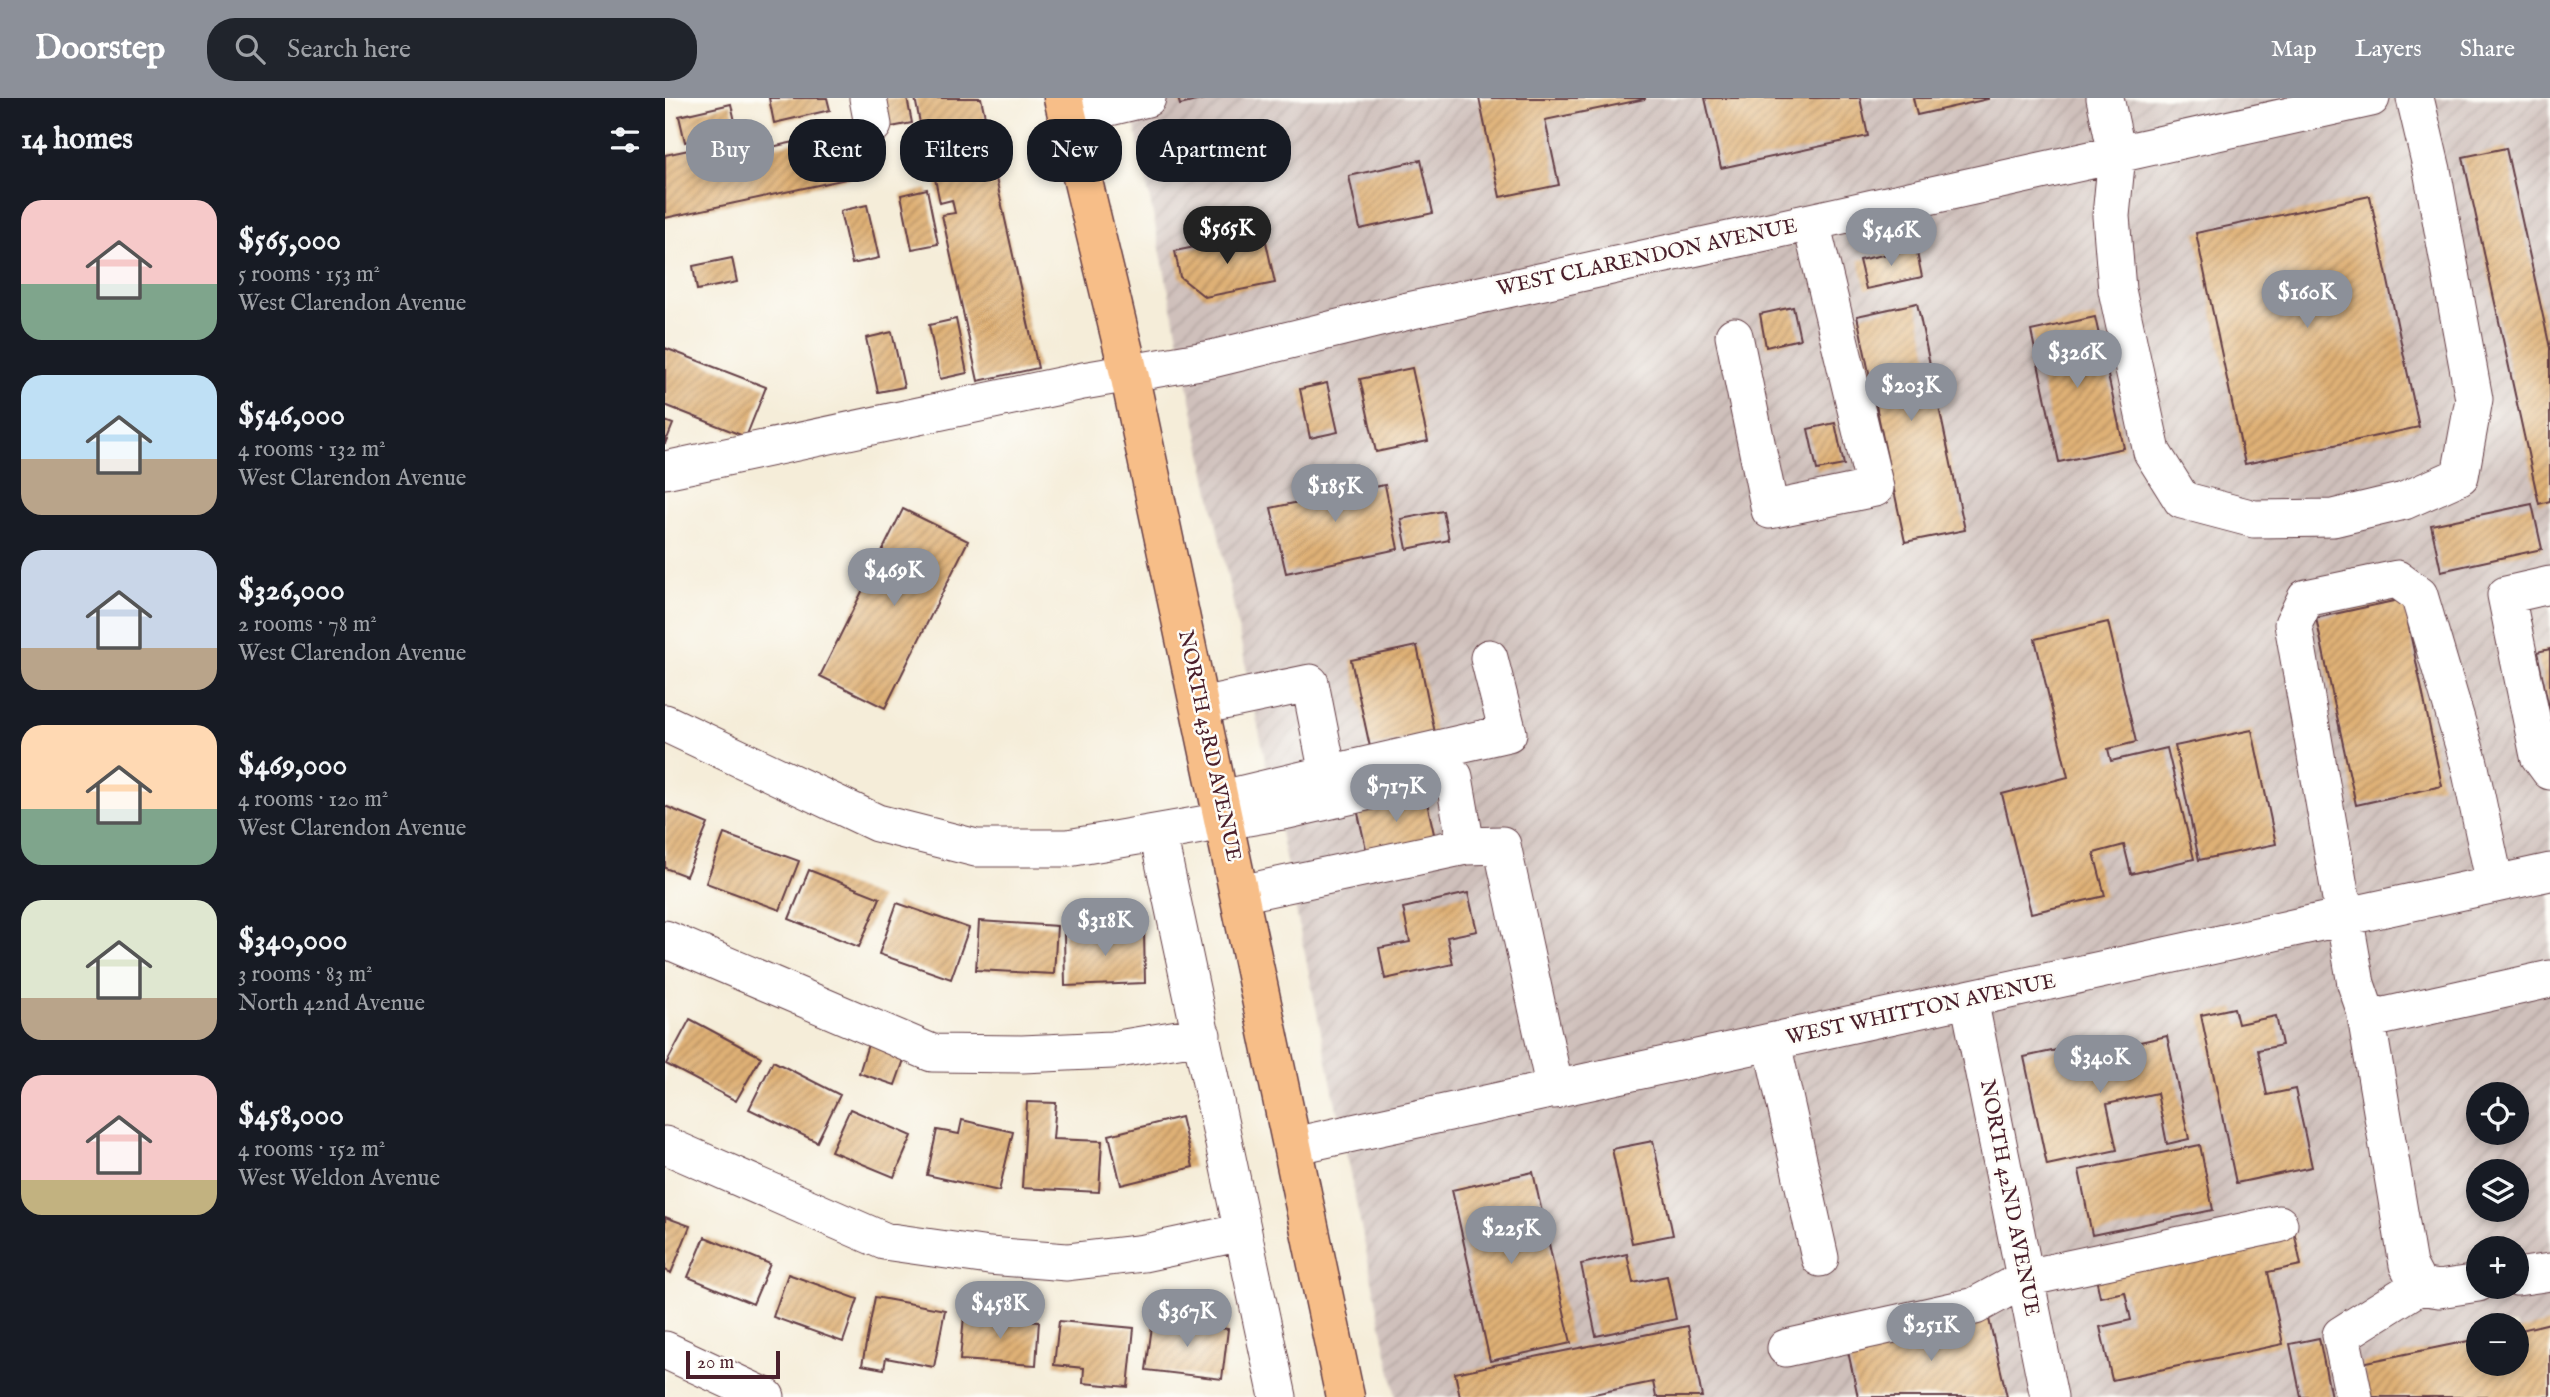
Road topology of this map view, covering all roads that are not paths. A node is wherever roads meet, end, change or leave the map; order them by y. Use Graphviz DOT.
graph roads {
  1 [pos="1147,98"];
  2 [pos="2105,98"];
  3 [pos="2371,98"];
  4 [pos="2416,98"];
  5 [pos="1065,108"];
  6 [pos="2117,154"];
  7 [pos="1811,222"];
  8 [pos="1734,336"];
  9 [pos="1129,373"];
  10 [pos="671,466"];
  11 [pos="2550,586"];
  12 [pos="1489,658"];
  13 [pos="1200,706"];
  14 [pos="665,723"];
  15 [pos="2550,771"];
  16 [pos="1328,774"];
  17 [pos="1223,809"];
  18 [pos="1158,834"];
  19 [pos="1466,846"];
  20 [pos="2550,872"];
  21 [pos="2495,884"];
  22 [pos="1240,894"];
  23 [pos="2344,917"];
  24 [pos="665,939"];
  25 [pos="2550,979"];
  26 [pos="1969,999"];
  27 [pos="2365,1010"];
  28 [pos="1202,1035"];
  29 [pos="1772,1042"];
  30 [pos="1555,1090"];
  31 [pos="665,1145"];
  32 [pos="1293,1146"];
  33 [pos="2279,1224"];
  34 [pos="1243,1232"];
  35 [pos="1820,1258"];
  36 [pos="2550,1272"];
  37 [pos="2529,1275"];
  38 [pos="2026,1278"];
  39 [pos="2466,1285"];
  40 [pos="2419,1286"];
  41 [pos="1786,1348"];
  42 [pos="665,1350"];
  43 [pos="766,1397"];
  44 [pos="1278,1397"];
  45 [pos="1345,1397"];
  46 [pos="2049,1397"];
  47 [pos="2354,1397"];
  1 -- 5 [label="street"];
  2 -- 6 [label="street"];
  3 -- 6 [label="street, WEST CLARENDON AVENUE"];
  4 -- 6 [label="street"];
  5 -- 9 [label="main road, NORTH 43RD AVENUE"];
  6 -- 7 [label="street, WEST CLARENDON AVENUE"];
  7 -- 8 [label="street"];
  7 -- 9 [label="street, WEST CLARENDON AVENUE"];
  9 -- 10 [label="street, WEST CLARENDON AVENUE"];
  9 -- 13 [label="main road, NORTH 43RD AVENUE"];
  11 -- 15 [label="street"];
  12 -- 16 [label="street"];
  13 -- 16 [label="street"];
  13 -- 17 [label="main road, NORTH 43RD AVENUE"];
  14 -- 18 [label="street"];
  16 -- 17 [label="street"];
  17 -- 18 [label="street"];
  17 -- 19 [label="street"];
  17 -- 22 [label="main road, NORTH 43RD AVENUE"];
  18 -- 28 [label="street"];
  19 -- 22 [label="street"];
  19 -- 30 [label="street"];
  20 -- 21 [label="street, WEST WHITTON AVENUE"];
  21 -- 23 [label="street, WEST WHITTON AVENUE"];
  21 -- 23 [label="street"];
  22 -- 32 [label="main road, NORTH 43RD AVENUE"];
  23 -- 26 [label="street, WEST WHITTON AVENUE"];
  23 -- 27 [label="street"];
  24 -- 28 [label="street"];
  25 -- 27 [label="street"];
  26 -- 29 [label="street, WEST WHITTON AVENUE"];
  26 -- 38 [label="street, NORTH 42ND AVENUE"];
  27 -- 40 [label="street"];
  28 -- 34 [label="street"];
  29 -- 30 [label="street, WEST WHITTON AVENUE"];
  29 -- 35 [label="street"];
  30 -- 32 [label="street, WEST WHITTON AVENUE"];
  31 -- 34 [label="street"];
  32 -- 45 [label="main road, NORTH 43RD AVENUE"];
  33 -- 38 [label="street"];
  34 -- 44 [label="street"];
  36 -- 37 [label="street"];
  38 -- 41 [label="street"];
  38 -- 46 [label="street, NORTH 42ND AVENUE"];
  39 -- 40 [label="street"];
  40 -- 47 [label="street"];
  42 -- 43 [label="street"];
}
